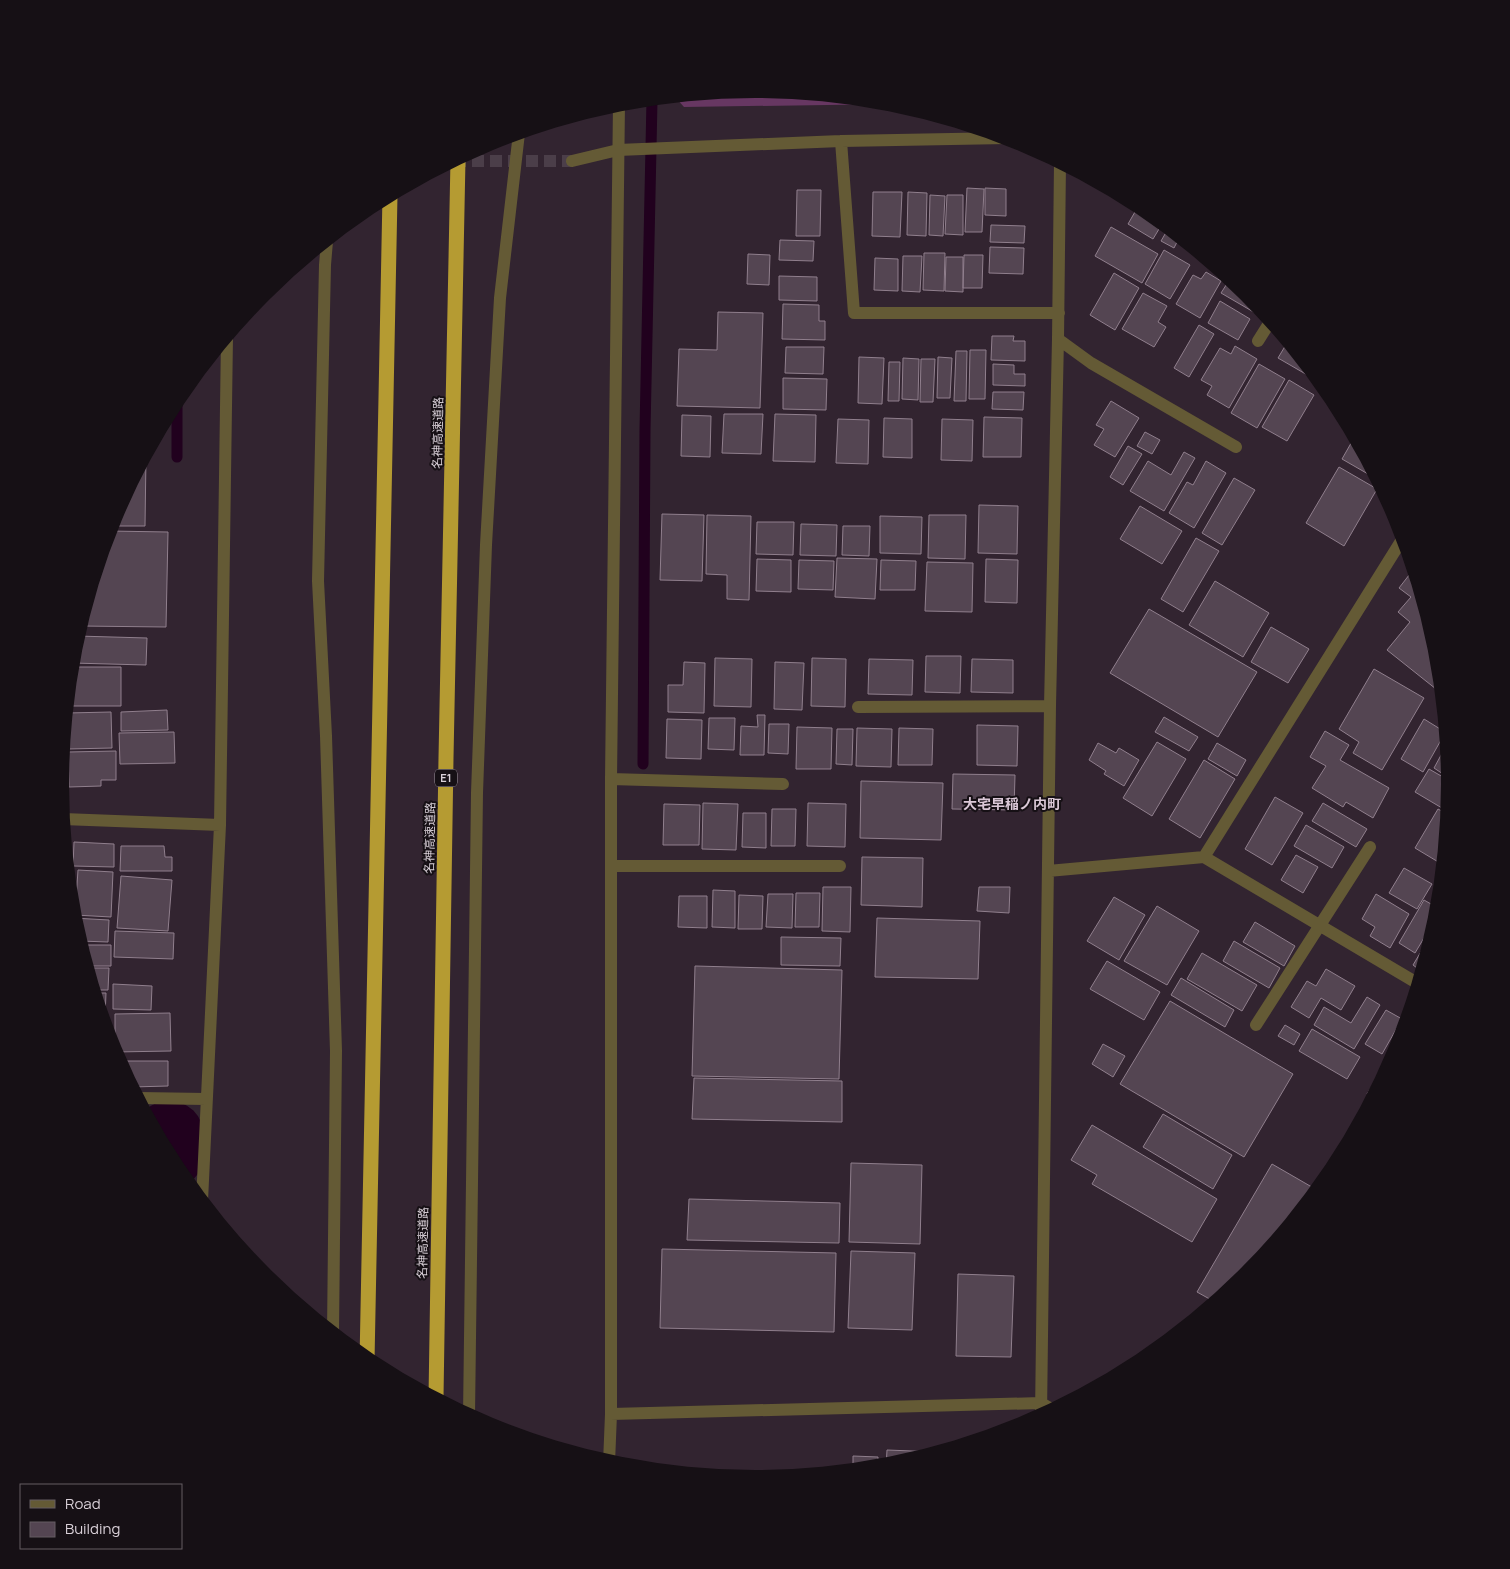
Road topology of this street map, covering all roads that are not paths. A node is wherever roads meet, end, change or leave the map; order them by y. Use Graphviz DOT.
graph roads {
  1 [pos="619,112"];
  2 [pos="985,138"];
  3 [pos="518,141"];
  4 [pos="842,141"];
  5 [pos="618,150"];
  6 [pos="572,161"];
  7 [pos="458,166"];
  8 [pos="1060,170"];
  9 [pos="390,204"];
  10 [pos="326,249"];
  11 [pos="1059,313"];
  12 [pos="1267,327"];
  13 [pos="1058,339"];
  14 [pos="1258,341"];
  15 [pos="227,347"];
  16 [pos="1236,448"];
  17 [pos="1398,546"];
  18 [pos="1050,706"];
  19 [pos="858,707"];
  20 [pos="610,779"];
  21 [pos="783,784"];
  22 [pos="70,819"];
  23 [pos="220,825"];
  24 [pos="1370,847"];
  25 [pos="1204,857"];
  26 [pos="610,866"];
  27 [pos="840,866"];
  28 [pos="1048,871"];
  29 [pos="1319,925"];
  30 [pos="1413,980"];
  31 [pos="1256,1025"];
  32 [pos="145,1098"];
  33 [pos="206,1099"];
  34 [pos="202,1191"];
  35 [pos="333,1326"];
  36 [pos="367,1350"];
  37 [pos="436,1392"];
  38 [pos="1041,1402"];
  39 [pos="1047,1406"];
  40 [pos="469,1408"];
  41 [pos="1041,1408"];
  42 [pos="611,1414"];
  43 [pos="609,1455"];
  1 -- 5 [label="street"];
  2 -- 4 [label="street"];
  3 -- 40 [label="street"];
  4 -- 5 [label="street"];
  4 -- 11 [label="street"];
  5 -- 6 [label="street"];
  5 -- 20 [label="street"];
  7 -- 37 [label="highway, 名神高速道路 / E1"];
  8 -- 11 [label="street"];
  9 -- 36 [label="highway"];
  10 -- 35 [label="street"];
  11 -- 13 [label="street"];
  12 -- 14 [label="street"];
  13 -- 16 [label="street"];
  13 -- 18 [label="street"];
  15 -- 23 [label="street"];
  17 -- 25 [label="street"];
  18 -- 19 [label="street"];
  18 -- 28 [label="street"];
  20 -- 21 [label="street"];
  20 -- 26 [label="street"];
  22 -- 23 [label="street"];
  23 -- 33 [label="street"];
  24 -- 29 [label="street"];
  25 -- 28 [label="street"];
  25 -- 29 [label="street"];
  26 -- 27 [label="street"];
  26 -- 42 [label="street"];
  28 -- 38 [label="street"];
  29 -- 30 [label="street"];
  29 -- 31 [label="street"];
  32 -- 33 [label="street"];
  33 -- 34 [label="street"];
  38 -- 39 [label="street"];
  38 -- 41 [label="street"];
  38 -- 42 [label="street"];
  42 -- 43 [label="street"];
}
